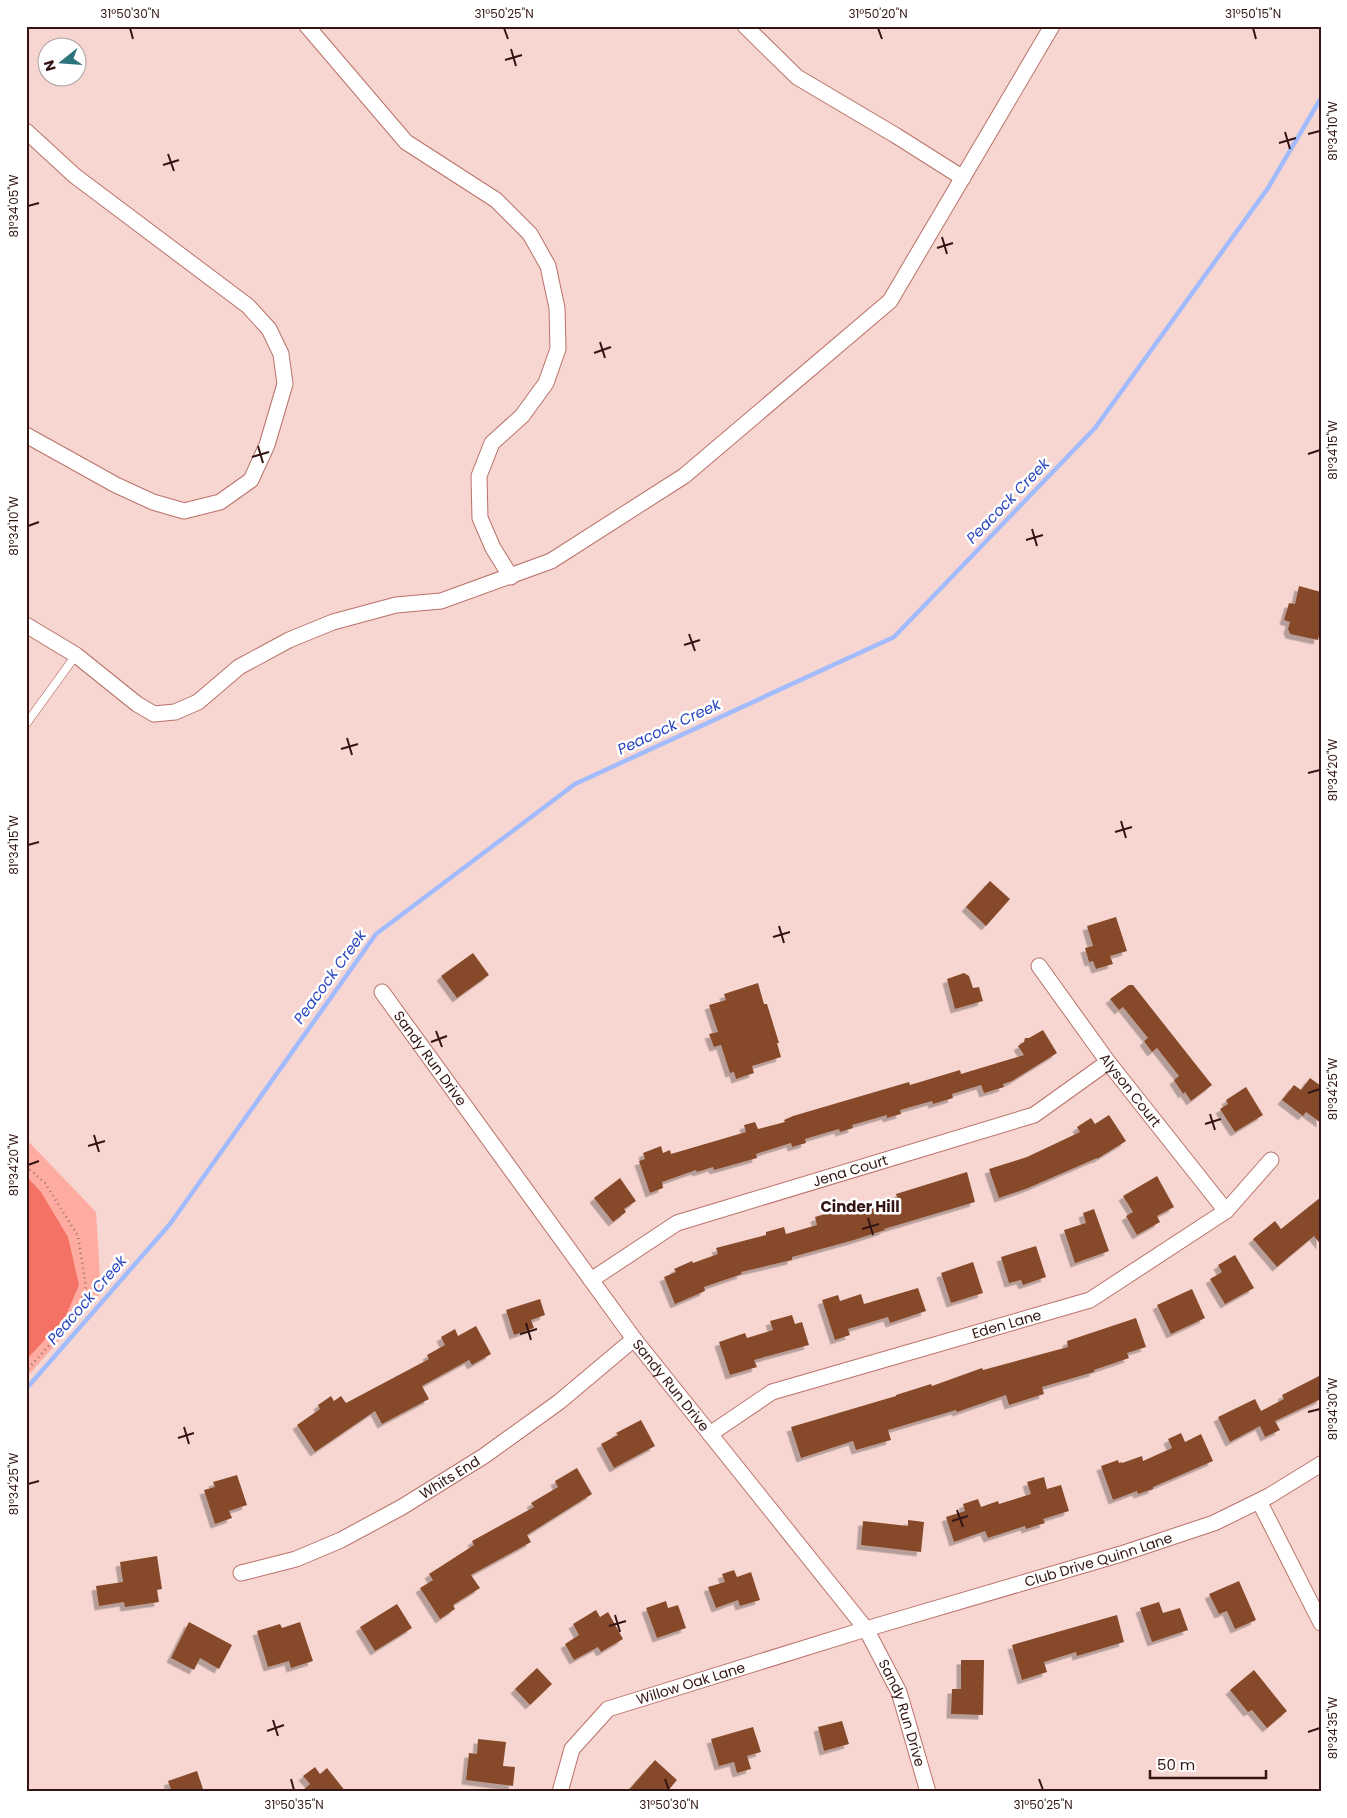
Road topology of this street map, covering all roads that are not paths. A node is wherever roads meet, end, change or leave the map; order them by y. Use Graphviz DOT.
graph roads {
  1 [pos="307,26"];
  2 [pos="745,26"];
  3 [pos="1052,26"];
  4 [pos="26,131"];
  5 [pos="963,178"];
  6 [pos="26,435"];
  7 [pos="512,576"];
  8 [pos="26,625"];
  9 [pos="76,656"];
  10 [pos="26,724"];
  11 [pos="1039,966"];
  12 [pos="382,992"];
  13 [pos="1108,1062"];
  14 [pos="1271,1160"];
  15 [pos="1226,1211"];
  16 [pos="591,1280"];
  17 [pos="634,1339"];
  18 [pos="710,1434"];
  19 [pos="1321,1464"];
  20 [pos="1259,1501"];
  21 [pos="241,1573"];
  22 [pos="1321,1623"];
  23 [pos="866,1628"];
  24 [pos="560,1792"];
  25 [pos="928,1792"];
  1 -- 7 [label="street"];
  2 -- 5 [label="street"];
  3 -- 5 [label="street"];
  4 -- 6 [label="street"];
  5 -- 7 [label="street"];
  7 -- 9 [label="street"];
  8 -- 9 [label="street"];
  9 -- 10 [label="lane"];
  11 -- 13 [label="street, Alyson Court"];
  12 -- 16 [label="street, Sandy Run Drive"];
  13 -- 15 [label="street, Alyson Court"];
  13 -- 16 [label="street, Jena Court"];
  14 -- 15 [label="street, Eden Lane"];
  15 -- 18 [label="street, Eden Lane"];
  16 -- 17 [label="street, Sandy Run Drive"];
  17 -- 18 [label="street, Sandy Run Drive"];
  17 -- 21 [label="street, Whits End"];
  18 -- 23 [label="street, Sandy Run Drive"];
  19 -- 20 [label="street, Club Drive Quinn Lane"];
  20 -- 22 [label="street"];
  20 -- 23 [label="street, Club Drive Quinn Lane"];
  23 -- 24 [label="street, Willow Oak Lane"];
  23 -- 25 [label="street, Sandy Run Drive"];
}
